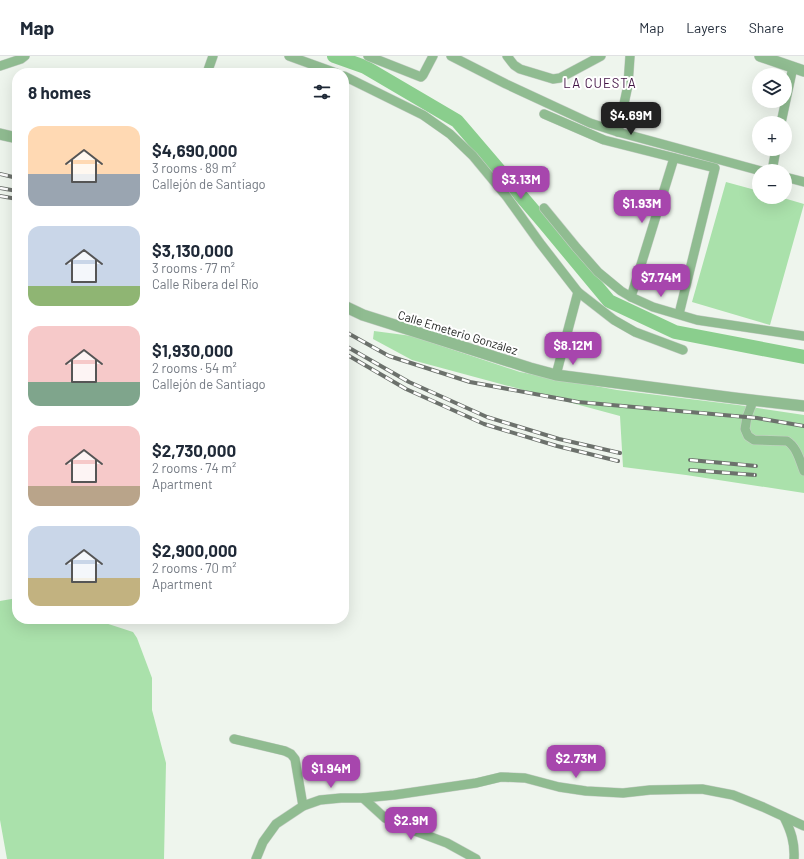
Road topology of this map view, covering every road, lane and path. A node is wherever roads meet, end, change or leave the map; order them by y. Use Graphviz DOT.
graph roads {
  1 [pos="25,56"];
  2 [pos="213,56"];
  3 [pos="290,56"];
  4 [pos="368,56"];
  5 [pos="433,56"];
  6 [pos="451,56"];
  7 [pos="507,56"];
  8 [pos="601,56"];
  9 [pos="630,56"];
  10 [pos="760,56"];
  11 [pos="0,66"];
  12 [pos="793,67"];
  13 [pos="209,68"];
  14 [pos="322,68"];
  15 [pos="804,70"];
  16 [pos="349,78"];
  17 [pos="544,114"];
  18 [pos="782,116"];
  19 [pos="618,132"];
  20 [pos="0,134"];
  21 [pos="12,137"];
  22 [pos="674,158"];
  23 [pos="752,169"];
  24 [pos="792,179"];
  25 [pos="804,182"];
  26 [pos="544,208"];
  27 [pos="578,292"];
  28 [pos="631,297"];
  29 [pos="349,309"];
  30 [pos="679,314"];
  31 [pos="804,336"];
  32 [pos="683,350"];
  33 [pos="556,375"];
  34 [pos="753,401"];
  35 [pos="804,406"];
  36 [pos="804,471"];
  37 [pos="234,739"];
  38 [pos="363,798"];
  39 [pos="303,806"];
  40 [pos="784,817"];
  41 [pos="804,826"];
  42 [pos="256,859"];
  43 [pos="476,859"];
  44 [pos="794,859"];
  1 -- 11 [label="street"];
  2 -- 13 [label="street"];
  3 -- 14 [label="street"];
  4 -- 5 [label="street"];
  6 -- 19 [label="street"];
  7 -- 8 [label="street"];
  9 -- 19 [label="street"];
  10 -- 12 [label="street"];
  12 -- 15 [label="street"];
  12 -- 18 [label="street"];
  16 -- 27 [label="street"];
  17 -- 22 [label="street"];
  19 -- 23 [label="street"];
  20 -- 21 [label="street"];
  22 -- 28 [label="street"];
  22 -- 30 [label="street"];
  24 -- 25 [label="street"];
  26 -- 28 [label="street"];
  27 -- 32 [label="street"];
  27 -- 33 [label="street"];
  28 -- 30 [label="street"];
  29 -- 33 [label="street, Calle Emeterio González"];
  30 -- 31 [label="street"];
  33 -- 34 [label="street, Calle Emeterio González"];
  34 -- 35 [label="street, Calle Emeterio González"];
  34 -- 36 [label="street"];
  37 -- 39 [label="street"];
  38 -- 39 [label="street"];
  38 -- 40 [label="street"];
  38 -- 43 [label="street"];
  39 -- 42 [label="street"];
  40 -- 41 [label="street"];
  40 -- 44 [label="street"];
}
